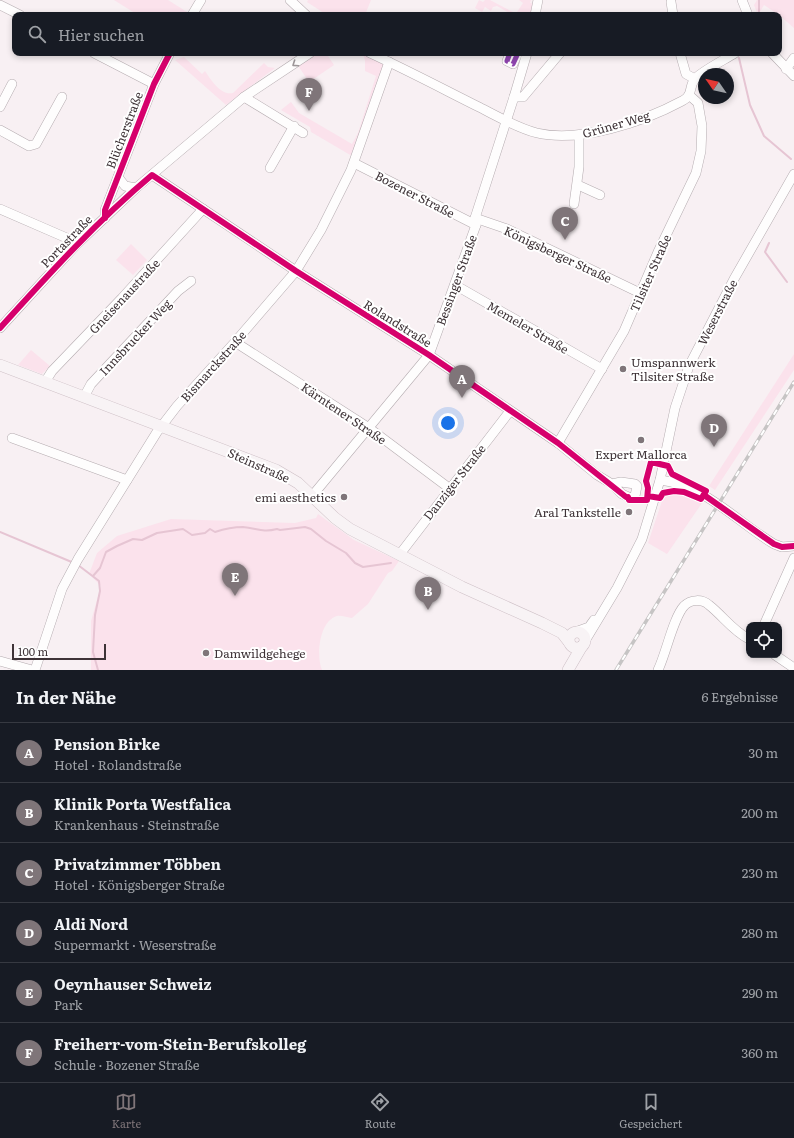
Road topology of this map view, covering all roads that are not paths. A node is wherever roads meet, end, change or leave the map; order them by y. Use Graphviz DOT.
graph roads {
  1 [pos="201,0"];
  2 [pos="290,0"];
  3 [pos="538,0"];
  4 [pos="742,0"];
  5 [pos="671,2"];
  6 [pos="0,5"];
  7 [pos="14,12"];
  8 [pos="194,12"];
  9 [pos="303,12"];
  10 [pos="536,12"];
  11 [pos="673,12"];
  12 [pos="747,12"];
  13 [pos="100,56"];
  14 [pos="168,56"];
  15 [pos="306,56"];
  16 [pos="376,56"];
  17 [pos="509,56"];
  18 [pos="517,56"];
  19 [pos="526,56"];
  20 [pos="557,56"];
  21 [pos="681,56"];
  22 [pos="730,56"];
  23 [pos="775,56"];
  24 [pos="794,58"];
  25 [pos="389,62"];
  26 [pos="786,68"];
  27 [pos="794,76"];
  28 [pos="695,79"];
  29 [pos="12,84"];
  30 [pos="154,84"];
  31 [pos="689,95"];
  32 [pos="62,97"];
  33 [pos="244,97"];
  34 [pos="514,97"];
  35 [pos="0,107"];
  36 [pos="507,121"];
  37 [pos="294,126"];
  38 [pos="0,130"];
  39 [pos="303,133"];
  40 [pos="579,136"];
  41 [pos="354,163"];
  42 [pos="270,168"];
  43 [pos="794,174"];
  44 [pos="152,175"];
  45 [pos="118,177"];
  46 [pos="578,185"];
  47 [pos="136,188"];
  48 [pos="600,195"];
  49 [pos="574,204"];
  50 [pos="0,209"];
  51 [pos="203,209"];
  52 [pos="105,218"];
  53 [pos="475,221"];
  54 [pos="77,244"];
  55 [pos="296,271"];
  56 [pos="191,281"];
  57 [pos="455,285"];
  58 [pos="640,293"];
  59 [pos="0,328"];
  60 [pos="235,342"];
  61 [pos="429,355"];
  62 [pos="0,365"];
  63 [pos="602,369"];
  64 [pos="45,382"];
  65 [pos="84,397"];
  66 [pos="510,411"];
  67 [pos="161,427"];
  68 [pos="369,428"];
  69 [pos="12,438"];
  70 [pos="558,443"];
  71 [pos="127,480"];
  72 [pos="660,480"];
  73 [pos="612,484"];
  74 [pos="449,488"];
  75 [pos="312,496"];
  76 [pos="794,546"];
  77 [pos="400,554"];
  78 [pos="794,558"];
  79 [pos="625,574"];
  80 [pos="765,622"];
  81 [pos="542,623"];
  82 [pos="577,632"];
  83 [pos="746,637"];
  84 [pos="570,643"];
  85 [pos="584,643"];
  86 [pos="779,658"];
  87 [pos="0,661"];
  88 [pos="794,668"];
  89 [pos="32,670"];
  90 [pos="35,670"];
  91 [pos="562,670"];
  92 [pos="568,670"];
  93 [pos="658,670"];
  1 -- 8 [label="street"];
  2 -- 9 [label="street"];
  3 -- 10 [label="street"];
  4 -- 12 [label="street"];
  5 -- 11 [label="street"];
  6 -- 7 [label="street"];
  13 -- 30 [label="street"];
  14 -- 30 [label="street, Blücherstraße"];
  15 -- 33 [label="street, Portastraße, one-way"];
  16 -- 25 [label="street, Grüner Weg"];
  17 -- 18 [label="street"];
  19 -- 34 [label="street, Bessinger Straße"];
  20 -- 34 [label="street"];
  21 -- 28 [label="street"];
  22 -- 28 [label="street"];
  23 -- 26 [label="street"];
  24 -- 26 [label="street"];
  25 -- 36 [label="street, Grüner Weg"];
  25 -- 41 [label="street, Bismarckstraße"];
  26 -- 27 [label="street"];
  28 -- 31 [label="street"];
  29 -- 35 [label="street"];
  30 -- 45 [label="street, Blücherstraße"];
  31 -- 40 [label="street, Grüner Weg"];
  31 -- 58 [label="street, Tilsiter Straße"];
  32 -- 38 [label="street"];
  33 -- 37 [label="street"];
  33 -- 44 [label="street, Portastraße"];
  34 -- 36 [label="street, Bessinger Straße"];
  36 -- 40 [label="street, Grüner Weg"];
  36 -- 53 [label="street, Bessinger Straße"];
  37 -- 39 [label="street"];
  37 -- 42 [label="street"];
  40 -- 46 [label="street"];
  41 -- 53 [label="street, Bozener Straße"];
  41 -- 55 [label="street, Bismarckstraße"];
  43 -- 72 [label="street, Weserstraße"];
  44 -- 47 [label="street, Portastraße"];
  44 -- 51 [label="street, Rolandstraße"];
  45 -- 47 [label="street"];
  45 -- 52 [label="street, Blücherstraße"];
  46 -- 48 [label="street"];
  46 -- 49 [label="street"];
  47 -- 52 [label="street, Portastraße"];
  50 -- 54 [label="street"];
  51 -- 55 [label="street, Rolandstraße"];
  51 -- 64 [label="street, Gneisenaustraße"];
  52 -- 54 [label="street, Portastraße"];
  53 -- 57 [label="street, Bessinger Straße"];
  53 -- 58 [label="street, Königsberger Straße"];
  54 -- 59 [label="street, Portastraße"];
  55 -- 60 [label="street, Bismarckstraße"];
  55 -- 61 [label="street, Rolandstraße"];
  56 -- 65 [label="street, Innsbrucker Weg"];
  57 -- 61 [label="street, Bessinger Straße"];
  57 -- 63 [label="street, Memeler Straße"];
  58 -- 63 [label="street, Tilsiter Straße"];
  60 -- 67 [label="street, Bismarckstraße"];
  60 -- 68 [label="street, Kärntener Straße"];
  61 -- 66 [label="street, Rolandstraße"];
  61 -- 68 [label="street, Bessinger Straße"];
  62 -- 64 [label="main road, Steinstraße"];
  63 -- 70 [label="street, Tilsiter Straße"];
  64 -- 65 [label="main road, Steinstraße"];
  65 -- 67 [label="main road, Steinstraße"];
  66 -- 70 [label="street, Rolandstraße"];
  66 -- 74 [label="street, Danziger Straße"];
  67 -- 71 [label="street, Bismarckstraße"];
  67 -- 75 [label="main road, Steinstraße"];
  68 -- 74 [label="street, Kärntener Straße"];
  68 -- 75 [label="street, Bessinger Straße"];
  69 -- 71 [label="street"];
  70 -- 73 [label="street, Rolandstraße"];
  71 -- 90 [label="street, Bismarckstraße"];
  72 -- 76 [label="street"];
  72 -- 79 [label="street, Weserstraße"];
  74 -- 77 [label="street, Danziger Straße"];
  75 -- 77 [label="main road, Steinstraße"];
  77 -- 81 [label="main road, Steinstraße"];
  78 -- 80 [label="street"];
  79 -- 82 [label="street, Weserstraße"];
  79 -- 85 [label="street, Weserstraße"];
  81 -- 82 [label="main road, Steinstraße"];
  81 -- 84 [label="main road, Steinstraße"];
  82 -- 84 [label="main road"];
  82 -- 85 [label="main road"];
  83 -- 93 [label="street"];
  84 -- 85 [label="main road"];
  84 -- 91 [label="main road"];
  85 -- 92 [label="main road, Weserstraße"];
  86 -- 88 [label="street"];
  87 -- 89 [label="street"];
}
